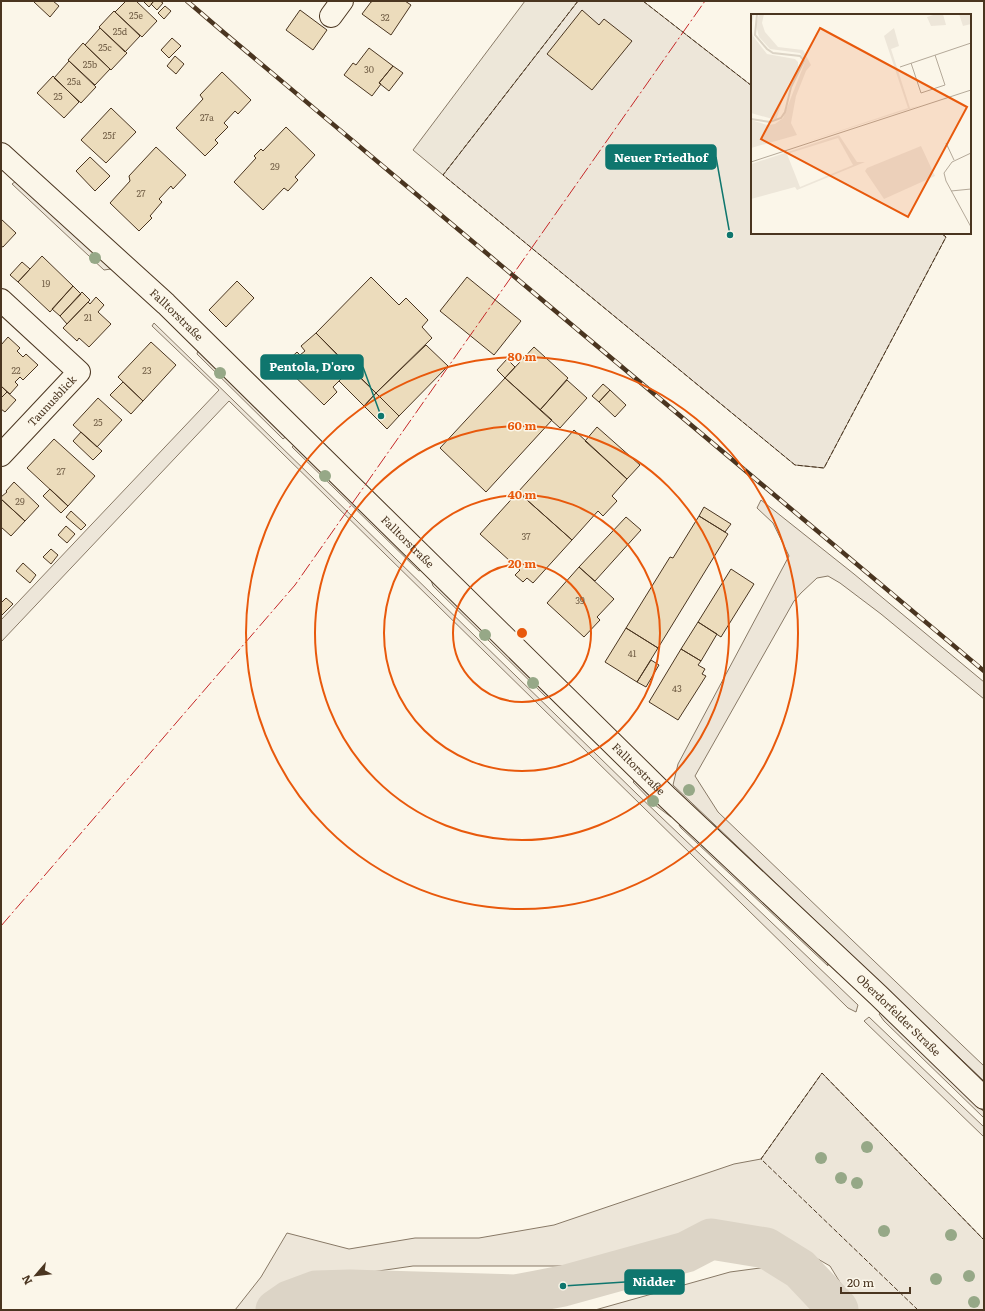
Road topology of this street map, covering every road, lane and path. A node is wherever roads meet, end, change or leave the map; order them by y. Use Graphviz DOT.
graph roads {
  1 [pos="1,154"];
  2 [pos="1,300"];
  3 [pos="1,455"];
  4 [pos="812,933"];
  5 [pos="984,1098"];
  1 -- 4 [label="street, Falltorstraße"];
  2 -- 3 [label="street, Taunusblick"];
  4 -- 5 [label="street, Oberdorfelder Straße"];
}
